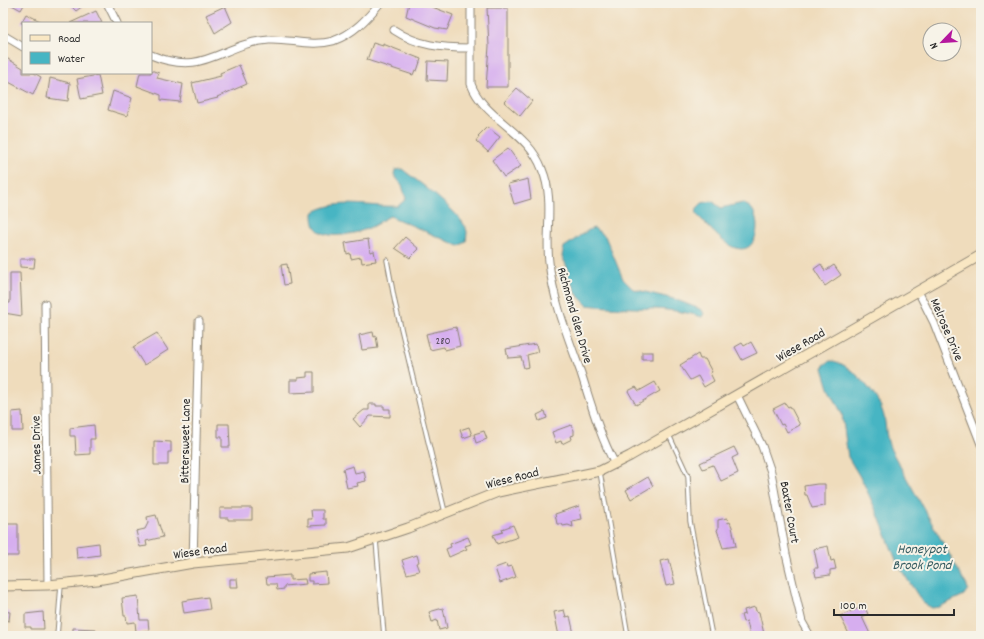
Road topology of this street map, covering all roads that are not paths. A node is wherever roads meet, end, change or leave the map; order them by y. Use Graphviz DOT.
graph roads {
  1 [pos="107,3"];
  2 [pos="380,3"];
  3 [pos="471,3"];
  4 [pos="116,22"];
  5 [pos="394,30"];
  6 [pos="3,34"];
  7 [pos="22,46"];
  8 [pos="470,48"];
  9 [pos="152,55"];
  10 [pos="981,256"];
  11 [pos="387,260"];
  12 [pos="918,291"];
  13 [pos="46,304"];
  14 [pos="199,321"];
  15 [pos="737,395"];
  16 [pos="668,434"];
  17 [pos="981,444"];
  18 [pos="615,464"];
  19 [pos="600,471"];
  20 [pos="445,513"];
  21 [pos="376,539"];
  22 [pos="193,562"];
  23 [pos="61,584"];
  24 [pos="48,585"];
  25 [pos="3,586"];
  26 [pos="57,636"];
  27 [pos="384,636"];
  28 [pos="628,636"];
  29 [pos="712,636"];
  30 [pos="810,636"];
  1 -- 4 [label="street"];
  2 -- 9 [label="street"];
  3 -- 8 [label="street, Richmond Glen Drive"];
  5 -- 8 [label="street"];
  6 -- 7 [label="street"];
  8 -- 18 [label="street, Richmond Glen Drive"];
  10 -- 12 [label="street, Wiese Road"];
  11 -- 20 [label="lane"];
  12 -- 15 [label="street, Wiese Road"];
  12 -- 17 [label="street, Melrose Drive"];
  13 -- 24 [label="street, James Drive"];
  14 -- 22 [label="street, Bittersweet Lane"];
  15 -- 16 [label="street, Wiese Road"];
  15 -- 30 [label="street, Baxter Court"];
  16 -- 18 [label="street, Wiese Road"];
  16 -- 29 [label="lane"];
  18 -- 19 [label="street, Wiese Road"];
  19 -- 20 [label="street, Wiese Road"];
  19 -- 28 [label="lane"];
  20 -- 21 [label="street, Wiese Road"];
  21 -- 22 [label="street, Wiese Road"];
  21 -- 27 [label="lane"];
  22 -- 23 [label="street, Wiese Road"];
  23 -- 24 [label="street, Wiese Road"];
  23 -- 26 [label="lane"];
  24 -- 25 [label="street, Wiese Road"];
}
